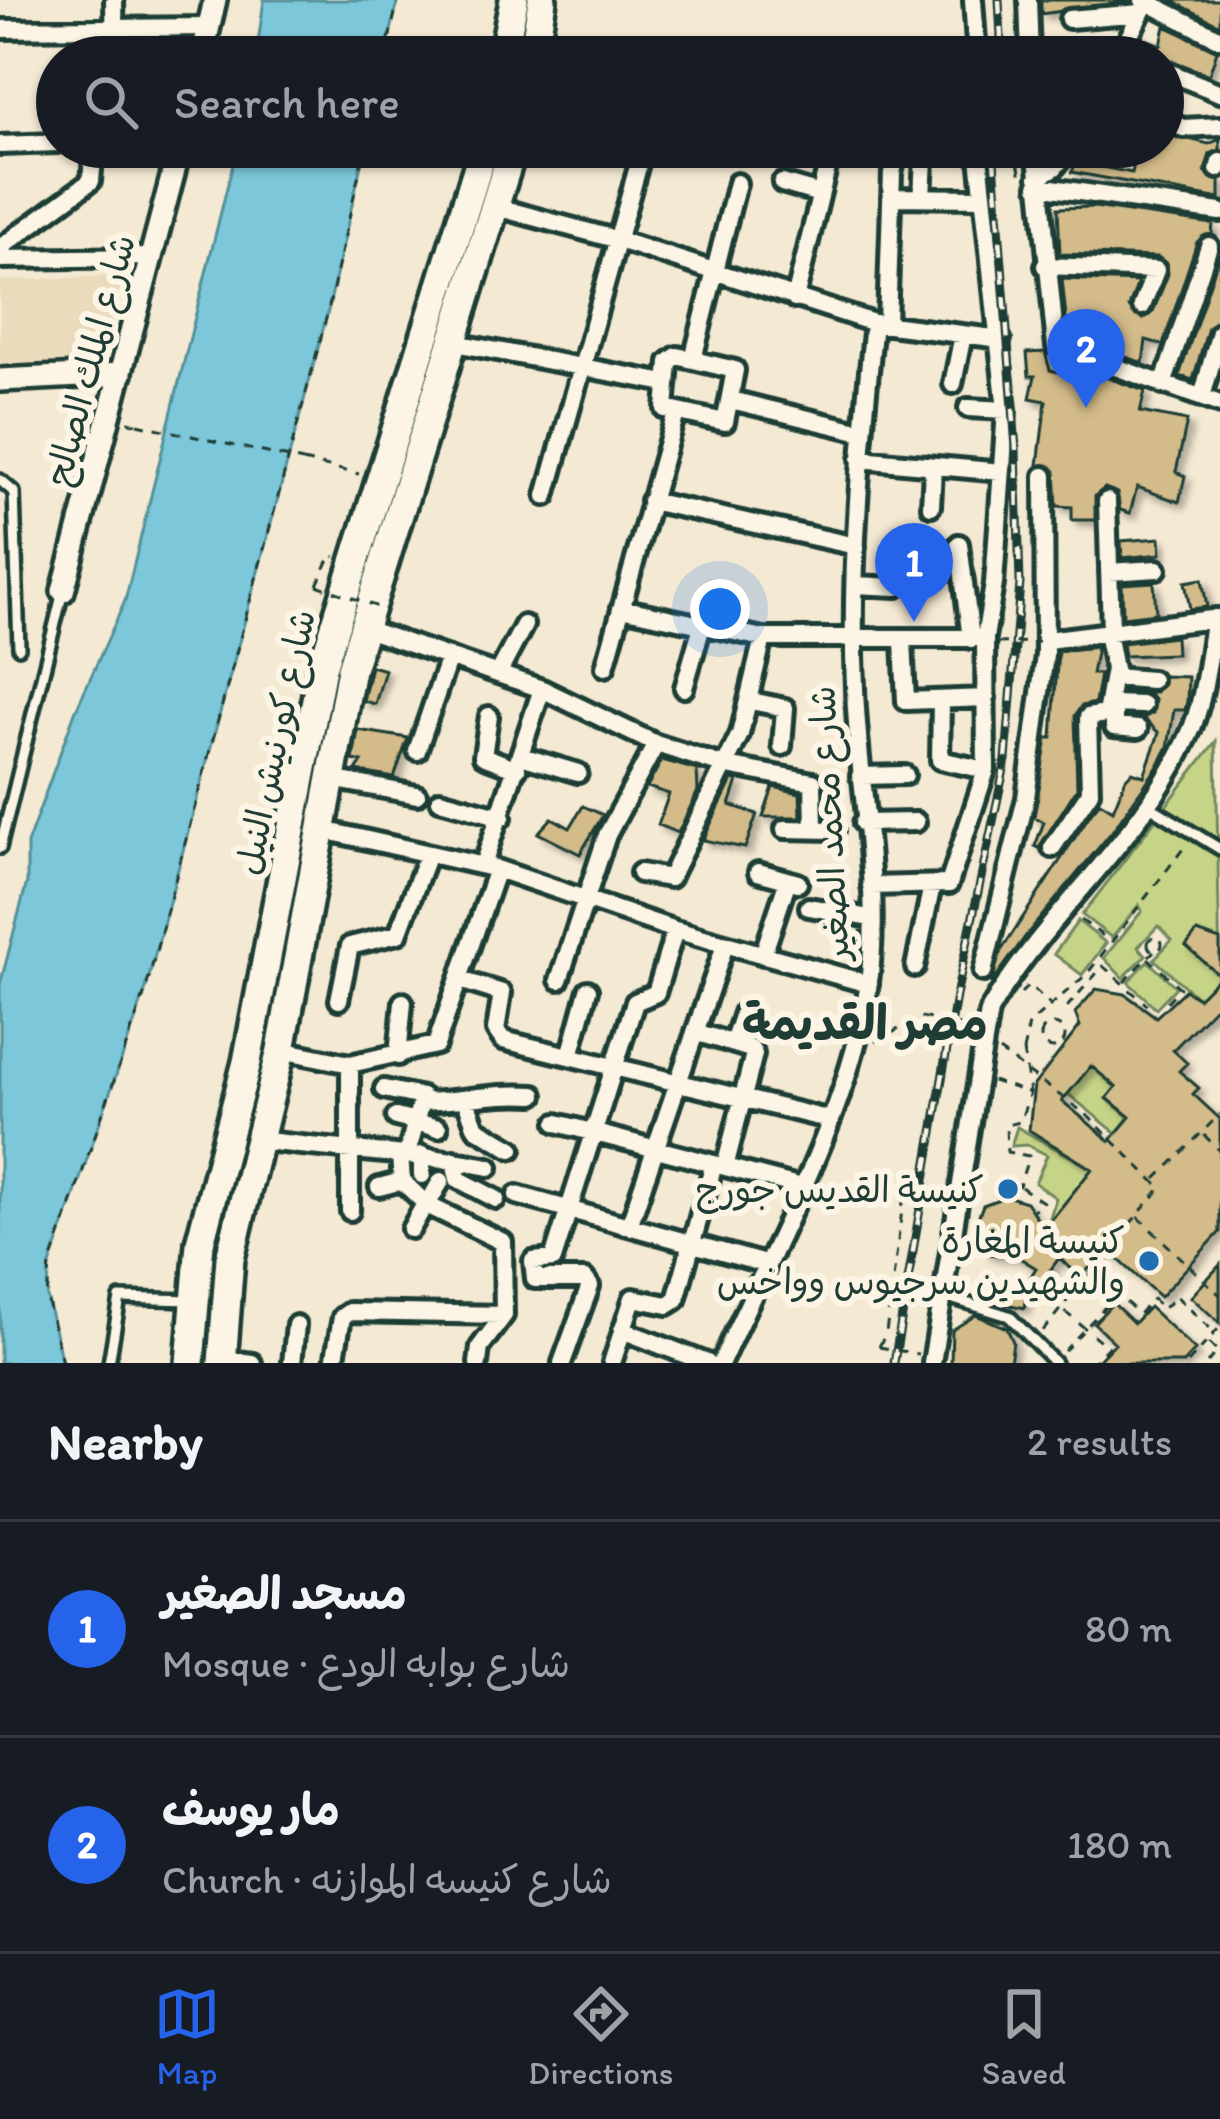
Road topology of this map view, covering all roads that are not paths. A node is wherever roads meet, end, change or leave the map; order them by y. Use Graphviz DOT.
graph roads {
  1 [pos="114,0"];
  2 [pos="215,0"];
  3 [pos="514,0"];
  4 [pos="542,0"];
  5 [pos="973,0"];
  6 [pos="1028,0"];
  7 [pos="1143,5"];
  8 [pos="1069,19"];
  9 [pos="209,27"];
  10 [pos="114,28"];
  11 [pos="0,29"];
  12 [pos="114,36"];
  13 [pos="207,36"];
  14 [pos="507,36"];
  15 [pos="536,36"];
  16 [pos="976,36"];
  17 [pos="1029,36"];
  18 [pos="1131,36"];
  19 [pos="1220,39"];
  20 [pos="1184,78"];
  21 [pos="1220,93"];
  22 [pos="1220,126"];
  23 [pos="1184,128"];
  24 [pos="36,144"];
  25 [pos="0,145"];
  26 [pos="93,168"];
  27 [pos="174,168"];
  28 [pos="477,168"];
  29 [pos="507,168"];
  30 [pos="637,168"];
  31 [pos="827,168"];
  32 [pos="895,168"];
  33 [pos="923,168"];
  34 [pos="979,168"];
  35 [pos="1037,168"];
  36 [pos="1051,168"];
  37 [pos="1038,181"];
  38 [pos="736,183"];
  39 [pos="782,183"];
  40 [pos="820,194"];
  41 [pos="891,197"];
  42 [pos="922,197"];
  43 [pos="980,198"];
  44 [pos="496,206"];
  45 [pos="1220,212"];
  46 [pos="615,239"];
  47 [pos="1209,246"];
  48 [pos="1,250"];
  49 [pos="151,257"];
  50 [pos="1046,266"];
  51 [pos="713,272"];
  52 [pos="796,299"];
  53 [pos="1142,306"];
  54 [pos="880,323"];
  55 [pos="1220,332"];
  56 [pos="963,335"];
  57 [pos="1000,339"];
  58 [pos="455,344"];
  59 [pos="693,359"];
  60 [pos="582,367"];
  61 [pos="121,374"];
  62 [pos="0,380"];
  63 [pos="666,383"];
  64 [pos="953,384"];
  65 [pos="1163,385"];
  66 [pos="1202,397"];
  67 [pos="731,400"];
  68 [pos="1220,404"];
  69 [pos="968,408"];
  70 [pos="1006,410"];
  71 [pos="676,413"];
  72 [pos="862,432"];
  73 [pos="860,459"];
  74 [pos="934,469"];
  75 [pos="1002,472"];
  76 [pos="1044,476"];
  77 [pos="0,481"];
  78 [pos="547,496"];
  79 [pos="650,501"];
  80 [pos="1107,501"];
  81 [pos="931,506"];
  82 [pos="959,544"];
  83 [pos="856,546"];
  84 [pos="1157,569"];
  85 [pos="1109,572"];
  86 [pos="855,585"];
  87 [pos="898,587"];
  88 [pos="63,590"];
  89 [pos="712,591"];
  90 [pos="621,608"];
  91 [pos="1218,618"];
  92 [pos="524,625"];
  93 [pos="702,625"];
  94 [pos="363,628"];
  95 [pos="1108,631"];
  96 [pos="763,638"];
  97 [pos="984,640"];
  98 [pos="903,641"];
  99 [pos="1043,641"];
  100 [pos="854,642"];
  101 [pos="19,648"];
  102 [pos="449,657"];
  103 [pos="604,667"];
  104 [pos="498,674"];
  105 [pos="1113,677"];
  106 [pos="1152,680"];
  107 [pos="684,688"];
  108 [pos="542,689"];
  109 [pos="986,698"];
  110 [pos="751,701"];
  111 [pos="941,701"];
  112 [pos="1143,705"];
  113 [pos="1108,708"];
  114 [pos="489,716"];
  115 [pos="1138,728"];
  116 [pos="656,744"];
  117 [pos="782,746"];
  118 [pos="417,751"];
  119 [pos="519,762"];
  120 [pos="722,765"];
  121 [pos="986,770"];
  122 [pos="578,773"];
  123 [pos="860,776"];
  124 [pos="905,776"];
  125 [pos="332,779"];
  126 [pos="417,795"];
  127 [pos="440,800"];
  128 [pos="1146,804"];
  129 [pos="502,817"];
  130 [pos="916,822"];
  131 [pos="863,823"];
  132 [pos="323,830"];
  133 [pos="785,830"];
  134 [pos="814,830"];
  135 [pos="834,830"];
  136 [pos="0,848"];
  137 [pos="1052,848"];
  138 [pos="1220,849"];
  139 [pos="428,854"];
  140 [pos="490,867"];
  141 [pos="758,872"];
  142 [pos="640,873"];
  143 [pos="941,885"];
  144 [pos="871,886"];
  145 [pos="583,901"];
  146 [pos="808,907"];
  147 [pos="870,918"];
  148 [pos="675,930"];
  149 [pos="724,945"];
  150 [pos="763,955"];
  151 [pos="915,967"];
  152 [pos="983,972"];
  153 [pos="460,980"];
  154 [pos="559,980"];
  155 [pos="869,984"];
  156 [pos="588,990"];
  157 [pos="339,1000"];
  158 [pos="403,1002"];
  159 [pos="743,1013"];
  160 [pos="695,1032"];
  161 [pos="733,1043"];
  162 [pos="281,1050"];
  163 [pos="570,1056"];
  164 [pos="398,1057"];
  165 [pos="350,1064"];
  166 [pos="614,1066"];
  167 [pos="677,1084"];
  168 [pos="384,1089"];
  169 [pos="534,1095"];
  170 [pos="466,1101"];
  171 [pos="744,1101"];
  172 [pos="422,1102"];
  173 [pos="396,1117"];
  174 [pos="827,1119"];
  175 [pos="417,1122"];
  176 [pos="557,1123"];
  177 [pos="438,1128"];
  178 [pos="593,1132"];
  179 [pos="260,1140"];
  180 [pos="512,1149"];
  181 [pos="655,1149"];
  182 [pos="350,1153"];
  183 [pos="410,1155"];
  184 [pos="454,1160"];
  185 [pos="720,1165"];
  186 [pos="489,1167"];
  187 [pos="422,1175"];
  188 [pos="402,1181"];
  189 [pos="441,1181"];
  190 [pos="802,1186"];
  191 [pos="380,1187"];
  192 [pos="517,1195"];
  193 [pos="496,1198"];
  194 [pos="426,1204"];
  195 [pos="569,1209"];
  196 [pos="350,1211"];
  197 [pos="629,1226"];
  198 [pos="411,1229"];
  199 [pos="693,1244"];
  200 [pos="765,1264"];
  201 [pos="944,1296"];
  202 [pos="193,1300"];
  203 [pos="504,1315"];
  204 [pos="296,1324"];
  205 [pos="622,1330"];
  206 [pos="925,1358"];
  207 [pos="222,1361"];
  208 [pos="1054,1362"];
  209 [pos="109,1363"];
  210 [pos="190,1363"];
  211 [pos="253,1363"];
  212 [pos="292,1363"];
  213 [pos="334,1363"];
  214 [pos="478,1363"];
  215 [pos="562,1363"];
  216 [pos="612,1363"];
  217 [pos="706,1363"];
  218 [pos="721,1363"];
  1 -- 10 [label="street"];
  2 -- 9 [label="street"];
  3 -- 14 [label="highway"];
  4 -- 15 [label="highway"];
  5 -- 16 [label="street"];
  6 -- 17 [label="street"];
  7 -- 8 [label="street"];
  7 -- 18 [label="street"];
  7 -- 19 [label="street"];
  9 -- 10 [label="street"];
  9 -- 13 [label="street"];
  10 -- 11 [label="street"];
  10 -- 12 [label="street"];
  20 -- 21 [label="street"];
  22 -- 23 [label="street"];
  24 -- 25 [label="street"];
  26 -- 48 [label="street"];
  27 -- 49 [label="street, شارع الملك الصالح"];
  28 -- 202 [label="highway, شارع كورنيش النيل"];
  29 -- 44 [label="highway, شارع كورنيش النيل"];
  30 -- 46 [label="street"];
  31 -- 40 [label="street"];
  32 -- 41 [label="street, شارع محمد الصغير"];
  33 -- 42 [label="street"];
  34 -- 43 [label="street"];
  35 -- 37 [label="street"];
  36 -- 37 [label="street"];
  37 -- 45 [label="street"];
  37 -- 50 [label="street"];
  38 -- 51 [label="street"];
  39 -- 40 [label="street"];
  40 -- 52 [label="street"];
  41 -- 42 [label="street"];
  41 -- 54 [label="street, شارع محمد الصغير"];
  42 -- 43 [label="street"];
  43 -- 57 [label="street"];
  44 -- 46 [label="street"];
  44 -- 58 [label="highway, شارع كورنيش النيل"];
  46 -- 51 [label="street"];
  46 -- 60 [label="street"];
  47 -- 65 [label="street"];
  48 -- 49 [label="street"];
  49 -- 61 [label="street, شارع الملك الصالح"];
  50 -- 53 [label="street"];
  50 -- 65 [label="street"];
  51 -- 52 [label="street"];
  51 -- 59 [label="street"];
  52 -- 54 [label="street"];
  54 -- 56 [label="street"];
  54 -- 72 [label="street, شارع محمد الصغير"];
  55 -- 66 [label="street"];
  56 -- 57 [label="street"];
  56 -- 64 [label="street"];
  57 -- 70 [label="street"];
  58 -- 60 [label="street"];
  58 -- 94 [label="highway, شارع كورنيش النيل"];
  59 -- 63 [label="street"];
  59 -- 67 [label="street"];
  60 -- 63 [label="street"];
  60 -- 78 [label="street"];
  61 -- 62 [label="street"];
  61 -- 88 [label="street, شارع الملك الصالح"];
  63 -- 71 [label="street"];
  65 -- 66 [label="street"];
  66 -- 68 [label="street"];
  67 -- 71 [label="street"];
  67 -- 72 [label="street"];
  69 -- 70 [label="street"];
  70 -- 75 [label="street"];
  71 -- 79 [label="street"];
  72 -- 73 [label="street, شارع محمد الصغير"];
  73 -- 74 [label="street"];
  73 -- 83 [label="street, شارع محمد الصغير"];
  74 -- 75 [label="street"];
  74 -- 81 [label="street"];
  75 -- 97 [label="street"];
  76 -- 99 [label="street"];
  77 -- 101 [label="lane"];
  79 -- 83 [label="street"];
  79 -- 90 [label="street"];
  80 -- 85 [label="street"];
  82 -- 97 [label="street"];
  83 -- 86 [label="street, شارع محمد الصغير"];
  84 -- 85 [label="street"];
  85 -- 95 [label="street"];
  86 -- 87 [label="street"];
  86 -- 100 [label="street, شارع محمد الصغير"];
  88 -- 136 [label="lane"];
  89 -- 93 [label="street"];
  90 -- 93 [label="street"];
  90 -- 103 [label="street"];
  91 -- 95 [label="street"];
  91 -- 128 [label="street"];
  92 -- 104 [label="street"];
  93 -- 96 [label="street"];
  93 -- 107 [label="street"];
  94 -- 102 [label="street"];
  94 -- 125 [label="highway, شارع كورنيش النيل"];
  95 -- 99 [label="street"];
  95 -- 105 [label="street"];
  96 -- 100 [label="street"];
  96 -- 110 [label="street"];
  97 -- 98 [label="street"];
  97 -- 109 [label="street"];
  98 -- 100 [label="street"];
  98 -- 111 [label="street"];
  99 -- 152 [label="street"];
  100 -- 123 [label="street, شارع محمد الصغير"];
  102 -- 104 [label="street"];
  102 -- 118 [label="street"];
  104 -- 108 [label="street"];
  105 -- 106 [label="street"];
  105 -- 113 [label="street"];
  108 -- 116 [label="street"];
  108 -- 119 [label="street"];
  109 -- 111 [label="street"];
  109 -- 121 [label="street"];
  110 -- 117 [label="street"];
  110 -- 120 [label="street"];
  111 -- 121 [label="street"];
  112 -- 113 [label="street"];
  113 -- 115 [label="street"];
  113 -- 137 [label="street"];
  114 -- 119 [label="street"];
  116 -- 120 [label="street"];
  116 -- 145 [label="street"];
  119 -- 122 [label="street"];
  119 -- 129 [label="street"];
  120 -- 134 [label="street"];
  120 -- 142 [label="street"];
  121 -- 143 [label="street"];
  123 -- 124 [label="street"];
  123 -- 131 [label="street, شارع محمد الصغير"];
  125 -- 126 [label="street"];
  125 -- 132 [label="highway, شارع كورنيش النيل"];
  127 -- 129 [label="street"];
  128 -- 138 [label="lane"];
  128 -- 201 [label="street"];
  129 -- 140 [label="street"];
  130 -- 131 [label="street"];
  131 -- 144 [label="street, شارع محمد الصغير"];
  132 -- 139 [label="street"];
  132 -- 162 [label="highway, شارع كورنيش النيل"];
  133 -- 134 [label="street"];
  134 -- 135 [label="street"];
  139 -- 140 [label="street"];
  139 -- 157 [label="street"];
  140 -- 145 [label="street"];
  140 -- 153 [label="street"];
  141 -- 150 [label="street"];
  143 -- 144 [label="street"];
  143 -- 151 [label="street"];
  144 -- 147 [label="street, شارع محمد الصغير"];
  145 -- 148 [label="street"];
  145 -- 154 [label="street"];
  146 -- 147 [label="street"];
  147 -- 155 [label="street, شارع محمد الصغير"];
  148 -- 149 [label="street"];
  148 -- 166 [label="street"];
  149 -- 150 [label="street"];
  149 -- 160 [label="street"];
  150 -- 155 [label="street"];
  153 -- 163 [label="street"];
  153 -- 164 [label="street"];
  155 -- 174 [label="street, شارع محمد الصغير"];
  156 -- 163 [label="street"];
  158 -- 164 [label="street"];
  159 -- 161 [label="street"];
  160 -- 161 [label="street"];
  160 -- 167 [label="street"];
  161 -- 171 [label="street"];
  162 -- 165 [label="street"];
  162 -- 179 [label="highway, شارع كورنيش النيل"];
  163 -- 166 [label="street"];
  164 -- 165 [label="street"];
  165 -- 182 [label="street"];
  166 -- 167 [label="street"];
  166 -- 178 [label="street"];
  167 -- 171 [label="street"];
  167 -- 181 [label="street"];
  168 -- 172 [label="street"];
  169 -- 170 [label="street"];
  170 -- 172 [label="street"];
  170 -- 180 [label="street"];
  171 -- 174 [label="street"];
  171 -- 185 [label="street"];
  172 -- 175 [label="street"];
  173 -- 175 [label="street"];
  174 -- 190 [label="street, شارع محمد الصغير"];
  175 -- 177 [label="street"];
  175 -- 183 [label="street"];
  176 -- 178 [label="street"];
  178 -- 181 [label="street"];
  178 -- 195 [label="street"];
  179 -- 182 [label="street"];
  179 -- 207 [label="highway, شارع كورنيش النيل"];
  181 -- 185 [label="street"];
  181 -- 197 [label="street"];
  182 -- 183 [label="street"];
  182 -- 196 [label="street"];
  183 -- 184 [label="street"];
  183 -- 187 [label="street"];
  183 -- 188 [label="street"];
  184 -- 186 [label="street"];
  184 -- 193 [label="street"];
  185 -- 190 [label="street"];
  185 -- 199 [label="street"];
  188 -- 191 [label="street"];
  188 -- 194 [label="street"];
  189 -- 194 [label="street"];
  190 -- 200 [label="street, شارع محمد الصغير"];
  192 -- 195 [label="street"];
  194 -- 198 [label="street"];
  194 -- 203 [label="street"];
  195 -- 197 [label="street"];
  195 -- 215 [label="street"];
  197 -- 199 [label="street"];
  199 -- 200 [label="street"];
  199 -- 205 [label="street"];
  200 -- 218 [label="street, شارع محمد الصغير"];
  201 -- 206 [label="street"];
  201 -- 208 [label="lane"];
  202 -- 209 [label="lane"];
  202 -- 210 [label="highway, شارع كورنيش النيل"];
  203 -- 213 [label="street"];
  203 -- 214 [label="street"];
  204 -- 212 [label="street"];
  205 -- 216 [label="street"];
  205 -- 217 [label="street"];
  207 -- 211 [label="street"];
}
